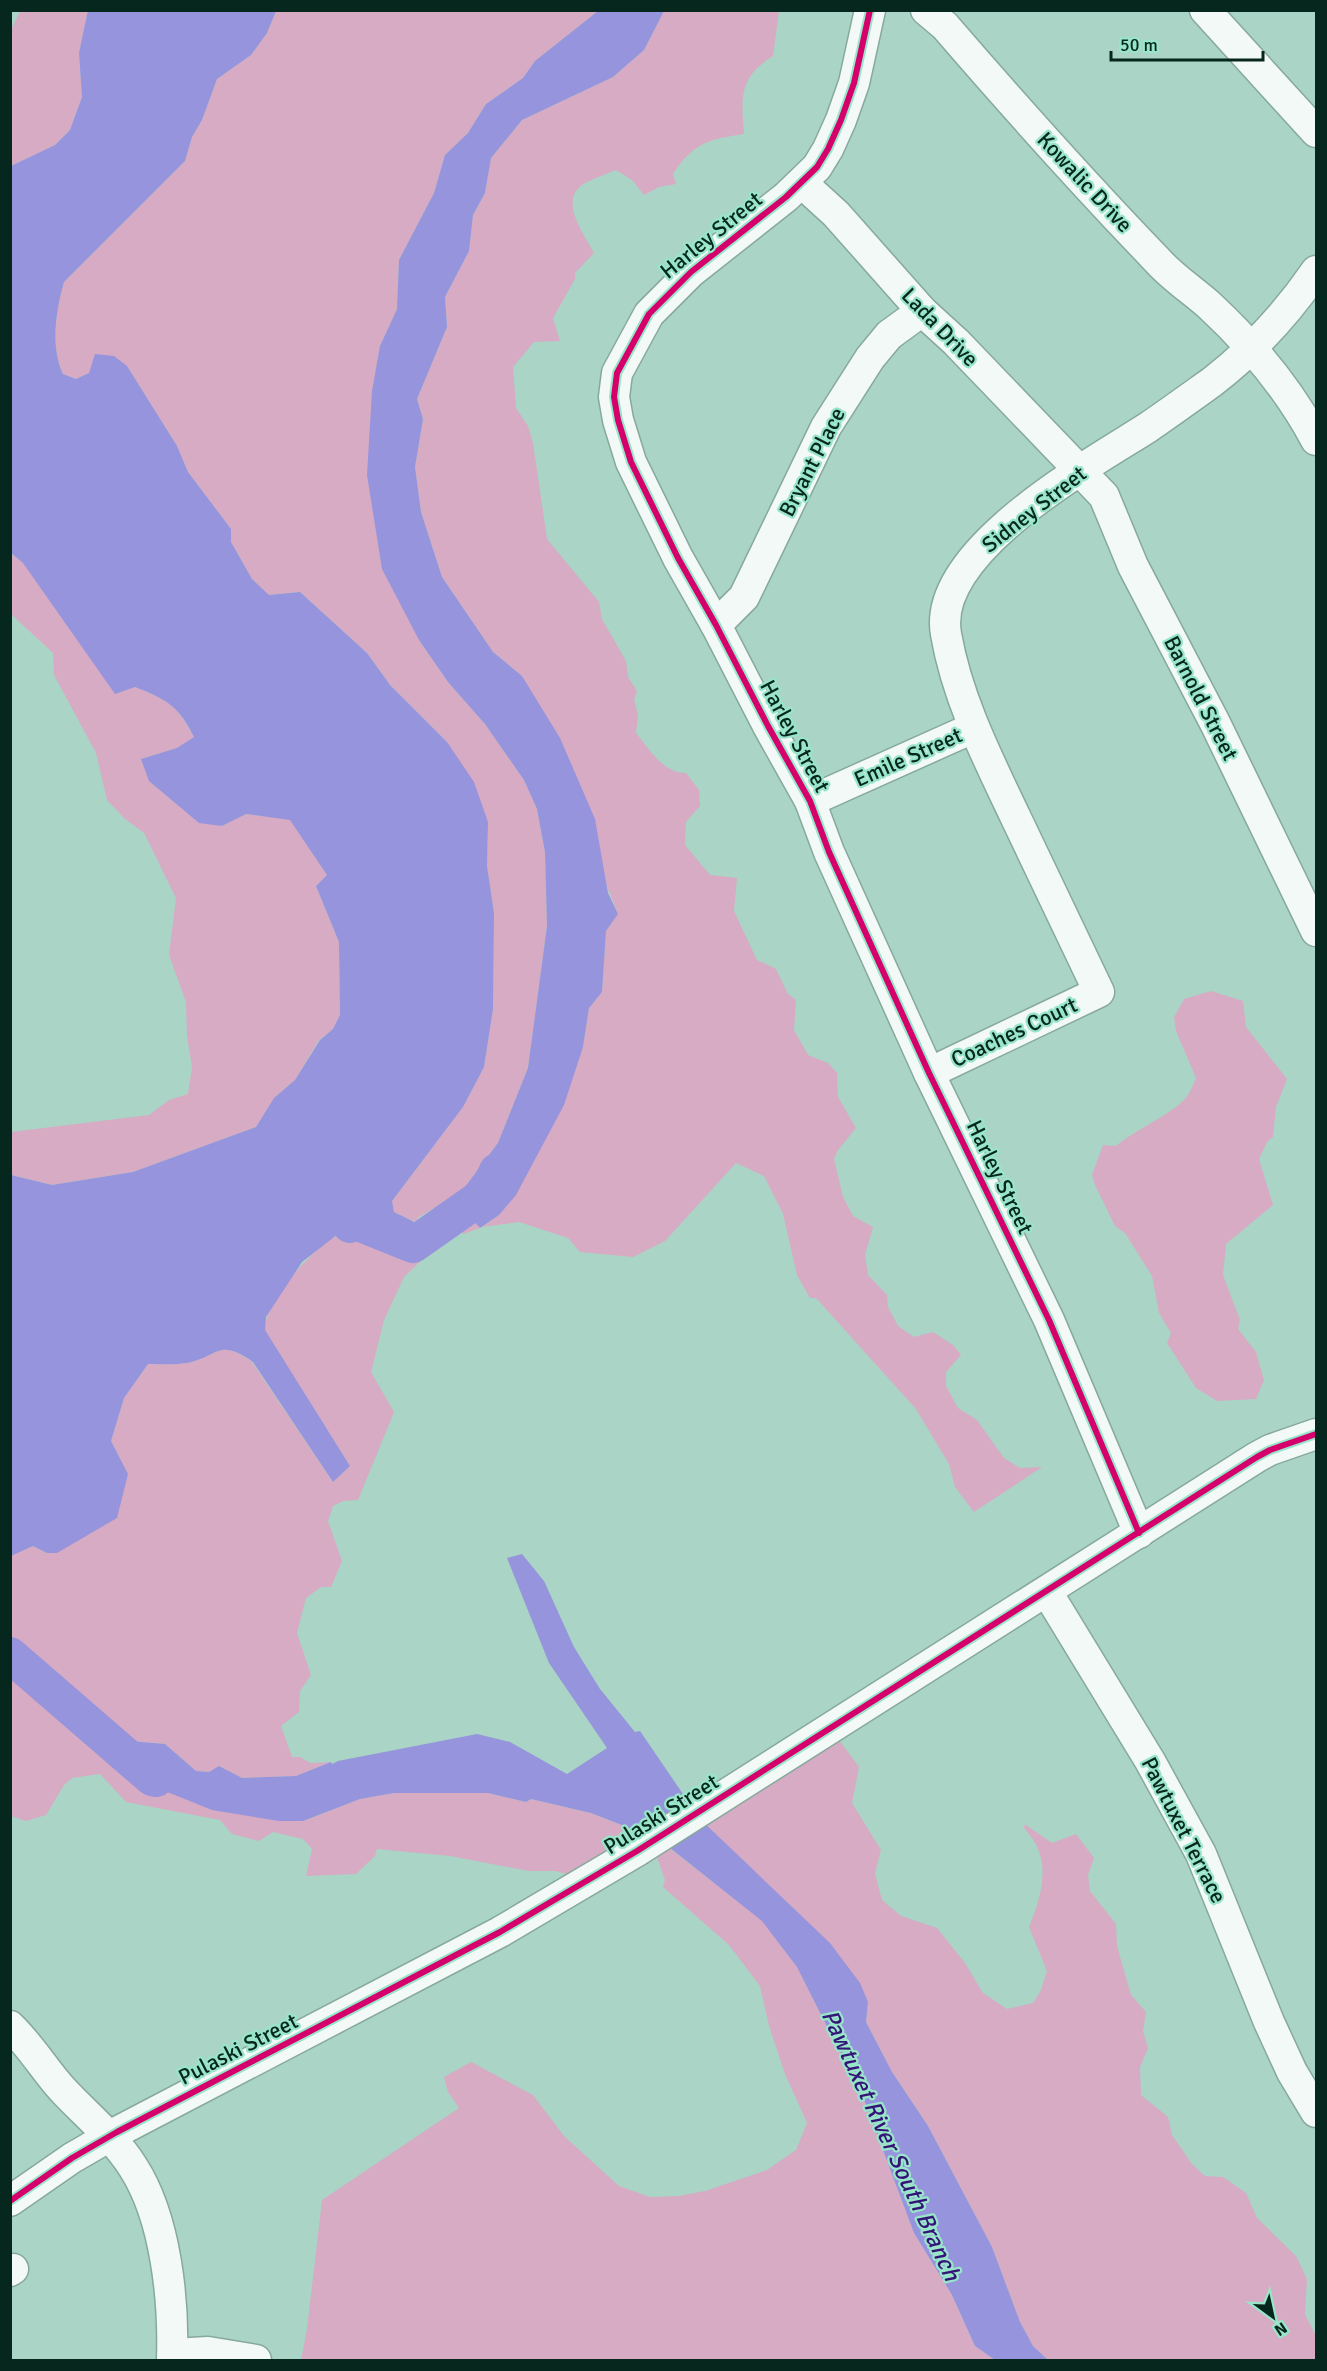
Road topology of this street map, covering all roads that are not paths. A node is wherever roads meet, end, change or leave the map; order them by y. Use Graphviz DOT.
graph roads {
  1 [pos="870,10"];
  2 [pos="926,10"];
  3 [pos="1206,10"];
  4 [pos="1317,132"];
  5 [pos="802,183"];
  6 [pos="1317,271"];
  7 [pos="922,311"];
  8 [pos="1251,347"];
  9 [pos="1317,440"];
  10 [pos="1080,471"];
  11 [pos="716,625"];
  12 [pos="973,728"];
  13 [pos="810,801"];
  14 [pos="1317,931"];
  15 [pos="1099,992"];
  16 [pos="929,1072"];
  17 [pos="1317,1434"];
  18 [pos="1139,1533"];
  19 [pos="1047,1592"];
  20 [pos="10,2026"];
  21 [pos="1317,2112"];
  22 [pos="109,2137"];
  23 [pos="10,2201"];
  24 [pos="173,2357"];
  25 [pos="256,2361"];
  1 -- 5 [label="street, Harley Street"];
  2 -- 8 [label="street, Kowalic Drive"];
  3 -- 4 [label="street"];
  5 -- 7 [label="street, Lada Drive"];
  5 -- 11 [label="street, Harley Street"];
  6 -- 8 [label="street, Sidney Street"];
  7 -- 10 [label="street, Lada Drive"];
  7 -- 11 [label="street, Bryant Place"];
  8 -- 9 [label="street, Kowalic Drive"];
  8 -- 10 [label="street, Sidney Street"];
  10 -- 12 [label="street, Sidney Street"];
  10 -- 14 [label="street, Barnold Street"];
  11 -- 13 [label="street, Harley Street"];
  12 -- 13 [label="street, Emile Street"];
  12 -- 15 [label="street, Sidney Street"];
  13 -- 16 [label="street, Harley Street"];
  15 -- 16 [label="street, Coaches Court"];
  16 -- 18 [label="street, Harley Street"];
  17 -- 18 [label="street, Pulaski Street"];
  18 -- 19 [label="street, Pulaski Street"];
  19 -- 21 [label="street, Pawtuxet Terrace"];
  19 -- 22 [label="street, Pulaski Street"];
  20 -- 22 [label="street"];
  22 -- 23 [label="street, Pulaski Street"];
  22 -- 24 [label="street"];
  24 -- 25 [label="street"];
}
